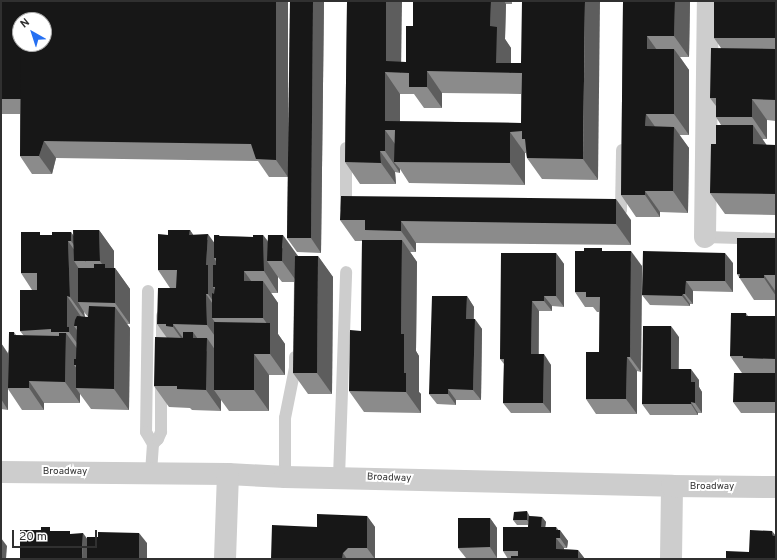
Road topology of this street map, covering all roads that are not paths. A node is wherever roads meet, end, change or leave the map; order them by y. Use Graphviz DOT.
graph roads {
  1 [pos="708,1"];
  2 [pos="346,136"];
  3 [pos="622,140"];
  4 [pos="361,207"];
  5 [pos="597,210"];
  6 [pos="705,237"];
  7 [pos="776,239"];
  8 [pos="346,272"];
  9 [pos="148,291"];
  10 [pos="162,301"];
  11 [pos="295,346"];
  12 [pos="153,444"];
  13 [pos="1,472"];
  14 [pos="151,473"];
  15 [pos="228,474"];
  16 [pos="285,477"];
  17 [pos="339,477"];
  18 [pos="672,486"];
  19 [pos="776,487"];
  20 [pos="225,559"];
  21 [pos="671,559"];
  1 -- 6 [label="street"];
  2 -- 4 [label="lane"];
  3 -- 5 [label="lane"];
  6 -- 7 [label="lane"];
  8 -- 17 [label="lane"];
  9 -- 12 [label="lane"];
  10 -- 12 [label="lane"];
  11 -- 16 [label="lane"];
  12 -- 14 [label="lane"];
  13 -- 14 [label="street, Broadway"];
  14 -- 15 [label="street, Broadway"];
  15 -- 16 [label="street, Broadway"];
  15 -- 20 [label="street"];
  16 -- 17 [label="street, Broadway"];
  17 -- 18 [label="street, Broadway"];
  18 -- 19 [label="street, Broadway"];
  18 -- 21 [label="street"];
}
